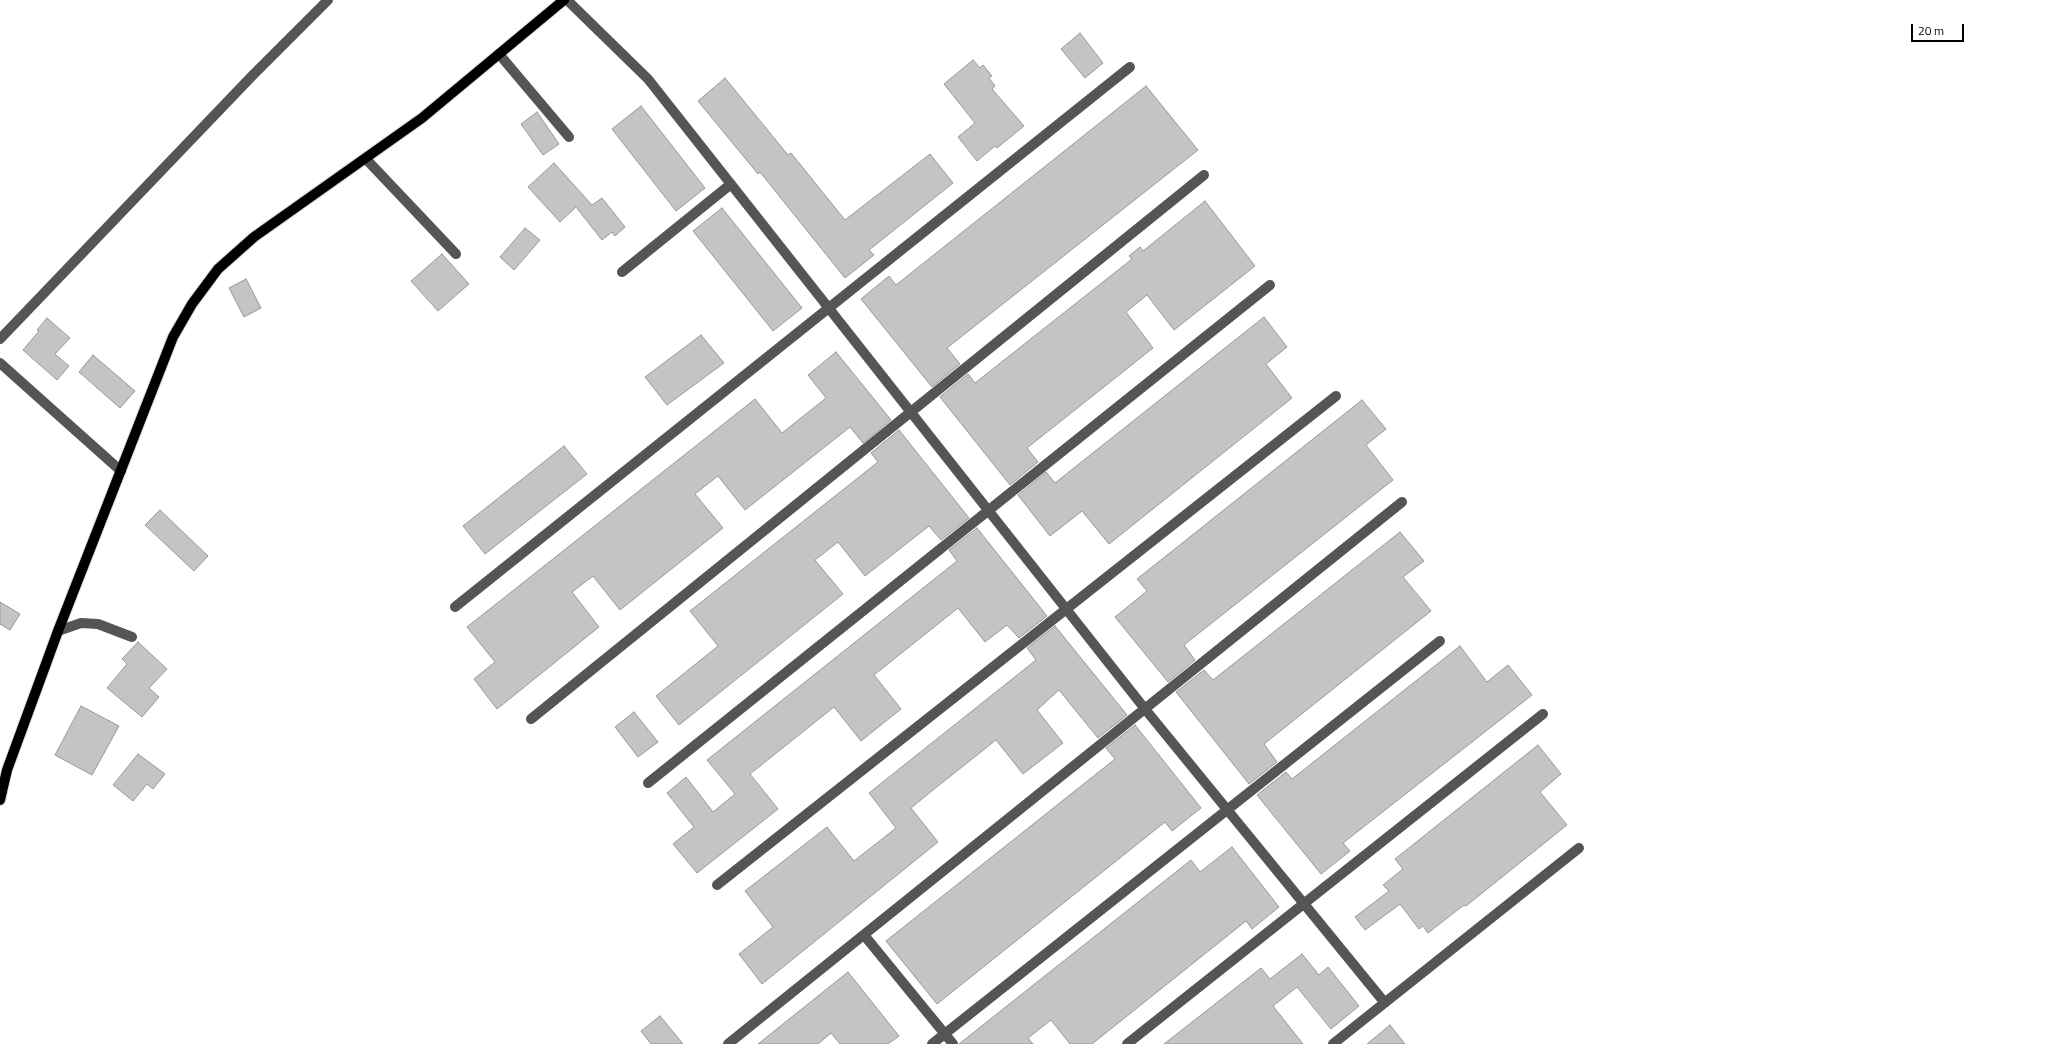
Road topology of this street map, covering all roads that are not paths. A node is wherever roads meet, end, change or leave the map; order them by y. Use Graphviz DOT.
graph roads {
  1 [pos="328,0"];
  2 [pos="566,0"];
  3 [pos="499,54"];
  4 [pos="1130,67"];
  5 [pos="569,137"];
  6 [pos="366,159"];
  7 [pos="1204,176"];
  8 [pos="732,184"];
  9 [pos="456,254"];
  10 [pos="622,272"];
  11 [pos="1270,285"];
  12 [pos="829,308"];
  13 [pos="0,339"];
  14 [pos="0,363"];
  15 [pos="1336,396"];
  16 [pos="911,412"];
  17 [pos="121,471"];
  18 [pos="1402,502"];
  19 [pos="989,511"];
  20 [pos="455,607"];
  21 [pos="1066,609"];
  22 [pos="58,631"];
  23 [pos="132,637"];
  24 [pos="1440,641"];
  25 [pos="1145,709"];
  26 [pos="1543,714"];
  27 [pos="531,719"];
  28 [pos="4,769"];
  29 [pos="648,783"];
  30 [pos="0,800"];
  31 [pos="1227,810"];
  32 [pos="1579,848"];
  33 [pos="717,885"];
  34 [pos="1304,904"];
  35 [pos="864,935"];
  36 [pos="1385,1003"];
  37 [pos="945,1034"];
  38 [pos="728,1044"];
  39 [pos="932,1044"];
  40 [pos="953,1044"];
  41 [pos="1127,1044"];
  42 [pos="1333,1044"];
  1 -- 13 [label="street"];
  2 -- 3 [label="main road"];
  2 -- 8 [label="street"];
  3 -- 5 [label="street"];
  3 -- 6 [label="main road"];
  4 -- 12 [label="street"];
  6 -- 9 [label="street"];
  6 -- 17 [label="main road"];
  7 -- 16 [label="street"];
  8 -- 10 [label="street"];
  8 -- 12 [label="street"];
  11 -- 19 [label="street"];
  12 -- 16 [label="street"];
  12 -- 20 [label="street"];
  14 -- 17 [label="street"];
  15 -- 21 [label="street"];
  16 -- 19 [label="street"];
  16 -- 27 [label="street"];
  17 -- 22 [label="main road"];
  18 -- 25 [label="street"];
  19 -- 21 [label="street"];
  19 -- 29 [label="street"];
  21 -- 25 [label="street"];
  21 -- 33 [label="street"];
  22 -- 23 [label="street"];
  22 -- 28 [label="main road"];
  24 -- 31 [label="street"];
  25 -- 31 [label="street"];
  25 -- 35 [label="street"];
  26 -- 34 [label="street"];
  28 -- 30 [label="main road"];
  31 -- 34 [label="street"];
  31 -- 37 [label="street"];
  32 -- 36 [label="street"];
  34 -- 36 [label="street"];
  34 -- 41 [label="street"];
  35 -- 37 [label="street"];
  35 -- 38 [label="street"];
  36 -- 42 [label="street"];
  37 -- 39 [label="street"];
  37 -- 40 [label="street"];
}
